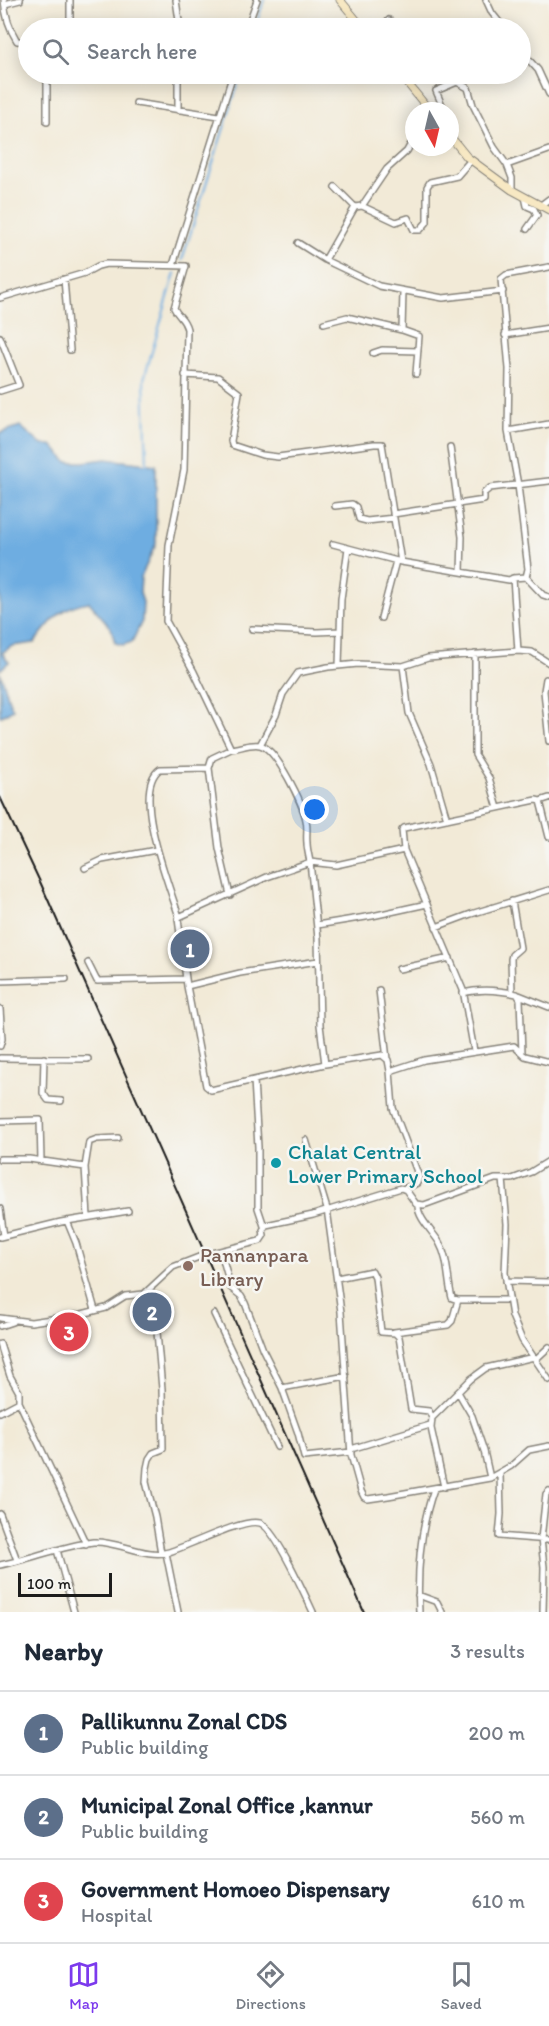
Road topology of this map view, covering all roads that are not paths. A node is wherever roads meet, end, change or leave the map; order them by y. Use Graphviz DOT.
graph roads {
  1 [pos="21,0"];
  2 [pos="70,0"];
  3 [pos="176,0"];
  4 [pos="340,0"];
  5 [pos="486,0"];
  6 [pos="255,1"];
  7 [pos="5,2"];
  8 [pos="70,18"];
  9 [pos="179,18"];
  10 [pos="250,18"];
  11 [pos="355,18"];
  12 [pos="496,18"];
  13 [pos="18,41"];
  14 [pos="531,63"];
  15 [pos="46,84"];
  16 [pos="178,84"];
  17 [pos="230,84"];
  18 [pos="408,84"];
  19 [pos="452,84"];
  20 [pos="461,84"];
  21 [pos="549,94"];
  22 [pos="423,102"];
  23 [pos="441,102"];
  24 [pos="136,103"];
  25 [pos="178,110"];
  26 [pos="219,116"];
  27 [pos="47,122"];
  28 [pos="459,146"];
  29 [pos="549,150"];
  30 [pos="405,152"];
  31 [pos="471,160"];
  32 [pos="507,165"];
  33 [pos="335,188"];
  34 [pos="512,190"];
  35 [pos="525,197"];
  36 [pos="549,199"];
  37 [pos="541,205"];
  38 [pos="363,206"];
  39 [pos="355,207"];
  40 [pos="549,210"];
  41 [pos="527,229"];
  42 [pos="298,243"];
  43 [pos="325,260"];
  44 [pos="173,265"];
  45 [pos="549,267"];
  46 [pos="64,279"];
  47 [pos="403,291"];
  48 [pos="502,291"];
  49 [pos="0,298"];
  50 [pos="324,323"];
  51 [pos="549,328"];
  52 [pos="402,330"];
  53 [pos="505,335"];
  54 [pos="0,338"];
  55 [pos="70,350"];
  56 [pos="418,351"];
  57 [pos="373,353"];
  58 [pos="416,374"];
  59 [pos="184,375"];
  60 [pos="0,391"];
  61 [pos="549,424"];
  62 [pos="508,431"];
  63 [pos="450,447"];
  64 [pos="549,481"];
  65 [pos="518,484"];
  66 [pos="458,505"];
  67 [pos="335,506"];
  68 [pos="394,516"];
  69 [pos="333,544"];
  70 [pos="348,548"];
  71 [pos="399,561"];
  72 [pos="461,572"];
  73 [pos="526,577"];
  74 [pos="513,578"];
  75 [pos="549,597"];
  76 [pos="381,618"];
  77 [pos="252,628"];
  78 [pos="340,631"];
  79 [pos="518,651"];
  80 [pos="475,654"];
  81 [pos="549,663"];
  82 [pos="339,666"];
  83 [pos="403,666"];
  84 [pos="549,680"];
  85 [pos="549,741"];
  86 [pos="260,745"];
  87 [pos="231,749"];
  88 [pos="209,768"];
  89 [pos="549,798"];
  90 [pos="540,801"];
  91 [pos="498,808"];
  92 [pos="447,819"];
  93 [pos="549,837"];
  94 [pos="156,850"];
  95 [pos="404,850"];
  96 [pos="310,862"];
  97 [pos="85,868"];
  98 [pos="549,890"];
  99 [pos="230,895"];
  100 [pos="512,901"];
  101 [pos="427,904"];
  102 [pos="179,916"];
  103 [pos="317,925"];
  104 [pos="436,927"];
  105 [pos="450,958"];
  106 [pos="318,961"];
  107 [pos="88,963"];
  108 [pos="399,969"];
  109 [pos="186,979"];
  110 [pos="66,980"];
  111 [pos="0,981"];
  112 [pos="187,986"];
  113 [pos="379,990"];
  114 [pos="463,993"];
  115 [pos="515,994"];
  116 [pos="549,1007"];
  117 [pos="0,1009"];
  118 [pos="0,1046"];
  119 [pos="474,1052"];
  120 [pos="522,1053"];
  121 [pos="0,1058"];
  122 [pos="44,1058"];
  123 [pos="88,1059"];
  124 [pos="387,1059"];
  125 [pos="549,1062"];
  126 [pos="325,1064"];
  127 [pos="390,1071"];
  128 [pos="254,1080"];
  129 [pos="61,1101"];
  130 [pos="0,1120"];
  131 [pos="118,1138"];
  132 [pos="306,1140"];
  133 [pos="0,1159"];
  134 [pos="41,1161"];
  135 [pos="549,1161"];
  136 [pos="85,1167"];
  137 [pos="503,1179"];
  138 [pos="404,1189"];
  139 [pos="418,1205"];
  140 [pos="0,1209"];
  141 [pos="327,1209"];
  142 [pos="128,1211"];
  143 [pos="88,1217"];
  144 [pos="67,1221"];
  145 [pos="264,1226"];
  146 [pos="2,1236"];
  147 [pos="222,1251"];
  148 [pos="337,1278"];
  149 [pos="506,1281"];
  150 [pos="549,1282"];
  151 [pos="144,1294"];
  152 [pos="458,1300"];
  153 [pos="509,1300"];
  154 [pos="95,1310"];
  155 [pos="214,1314"];
  156 [pos="0,1318"];
  157 [pos="19,1321"];
  158 [pos="0,1326"];
  159 [pos="390,1333"];
  160 [pos="0,1344"];
  161 [pos="549,1347"];
  162 [pos="535,1358"];
  163 [pos="346,1376"];
  164 [pos="549,1380"];
  165 [pos="282,1388"];
  166 [pos="458,1392"];
  167 [pos="19,1402"];
  168 [pos="0,1412"];
  169 [pos="432,1418"];
  170 [pos="430,1425"];
  171 [pos="549,1446"];
  172 [pos="277,1447"];
  173 [pos="351,1450"];
  174 [pos="500,1474"];
  175 [pos="490,1478"];
  176 [pos="444,1487"];
  177 [pos="434,1489"];
  178 [pos="549,1491"];
  179 [pos="0,1514"];
  180 [pos="541,1539"];
  181 [pos="549,1540"];
  182 [pos="86,1544"];
  183 [pos="57,1550"];
  184 [pos="163,1553"];
  185 [pos="17,1560"];
  186 [pos="0,1565"];
  187 [pos="547,1580"];
  188 [pos="418,1595"];
  189 [pos="74,1612"];
  190 [pos="178,1612"];
  191 [pos="313,1612"];
  192 [pos="419,1612"];
  193 [pos="442,1612"];
  194 [pos="543,1612"];
  1 -- 7 [label="street"];
  2 -- 8 [label="street"];
  3 -- 9 [label="street"];
  4 -- 11 [label="main road"];
  5 -- 12 [label="street"];
  6 -- 10 [label="street"];
  7 -- 13 [label="street"];
  14 -- 21 [label="street"];
  15 -- 27 [label="street"];
  16 -- 25 [label="street"];
  17 -- 26 [label="street"];
  18 -- 22 [label="main road"];
  19 -- 23 [label="street"];
  20 -- 32 [label="street"];
  24 -- 25 [label="street"];
  25 -- 26 [label="street"];
  26 -- 44 [label="street"];
  28 -- 31 [label="main road"];
  29 -- 32 [label="street"];
  30 -- 38 [label="street"];
  31 -- 34 [label="main road"];
  31 -- 38 [label="street"];
  32 -- 34 [label="street"];
  33 -- 39 [label="street"];
  34 -- 35 [label="main road"];
  35 -- 37 [label="main road"];
  35 -- 41 [label="street"];
  36 -- 37 [label="street"];
  37 -- 40 [label="main road"];
  38 -- 39 [label="street"];
  39 -- 43 [label="street"];
  42 -- 43 [label="street"];
  43 -- 47 [label="street"];
  44 -- 46 [label="street"];
  44 -- 59 [label="street"];
  45 -- 48 [label="street"];
  46 -- 49 [label="street"];
  46 -- 55 [label="street"];
  47 -- 48 [label="street"];
  47 -- 52 [label="street"];
  48 -- 53 [label="street"];
  50 -- 52 [label="street"];
  51 -- 53 [label="street"];
  52 -- 56 [label="street"];
  53 -- 62 [label="street"];
  54 -- 60 [label="street"];
  56 -- 57 [label="street"];
  56 -- 58 [label="street"];
  59 -- 68 [label="street"];
  59 -- 87 [label="street"];
  61 -- 62 [label="street"];
  62 -- 65 [label="street"];
  63 -- 66 [label="street"];
  64 -- 65 [label="street"];
  65 -- 66 [label="street"];
  65 -- 73 [label="street"];
  66 -- 68 [label="street"];
  66 -- 72 [label="street"];
  67 -- 68 [label="street"];
  68 -- 71 [label="street"];
  69 -- 70 [label="street"];
  70 -- 71 [label="street"];
  70 -- 78 [label="street"];
  71 -- 72 [label="street"];
  71 -- 76 [label="street"];
  72 -- 74 [label="street"];
  73 -- 74 [label="street"];
  73 -- 75 [label="street"];
  74 -- 79 [label="street"];
  77 -- 78 [label="street"];
  78 -- 82 [label="street"];
  79 -- 80 [label="street"];
  79 -- 81 [label="street"];
  80 -- 83 [label="street"];
  80 -- 91 [label="street"];
  82 -- 83 [label="street"];
  82 -- 86 [label="street"];
  83 -- 92 [label="street"];
  84 -- 85 [label="street"];
  86 -- 87 [label="street"];
  86 -- 96 [label="street"];
  87 -- 88 [label="street"];
  88 -- 94 [label="street"];
  88 -- 99 [label="street"];
  89 -- 90 [label="street"];
  90 -- 91 [label="street"];
  90 -- 93 [label="street"];
  91 -- 92 [label="street"];
  92 -- 95 [label="street"];
  94 -- 97 [label="street"];
  94 -- 102 [label="street"];
  95 -- 96 [label="street"];
  95 -- 101 [label="street"];
  96 -- 99 [label="street"];
  96 -- 103 [label="street"];
  98 -- 100 [label="street"];
  99 -- 102 [label="street"];
  100 -- 104 [label="street"];
  100 -- 115 [label="street"];
  101 -- 103 [label="street"];
  101 -- 104 [label="street"];
  102 -- 109 [label="street"];
  103 -- 106 [label="street"];
  104 -- 105 [label="street"];
  105 -- 108 [label="street"];
  105 -- 114 [label="street"];
  106 -- 112 [label="street"];
  106 -- 126 [label="street"];
  107 -- 109 [label="street"];
  109 -- 112 [label="street"];
  110 -- 111 [label="street"];
  112 -- 128 [label="street"];
  113 -- 124 [label="street"];
  114 -- 115 [label="street"];
  114 -- 119 [label="street"];
  115 -- 116 [label="street"];
  115 -- 120 [label="street"];
  117 -- 118 [label="street"];
  119 -- 120 [label="street"];
  119 -- 127 [label="street"];
  120 -- 125 [label="street"];
  121 -- 122 [label="street"];
  122 -- 123 [label="street"];
  122 -- 129 [label="street"];
  124 -- 126 [label="street"];
  124 -- 127 [label="street"];
  126 -- 128 [label="street"];
  127 -- 138 [label="street"];
  128 -- 145 [label="street"];
  130 -- 134 [label="street"];
  131 -- 136 [label="street"];
  132 -- 141 [label="street"];
  133 -- 134 [label="street"];
  134 -- 136 [label="street"];
  135 -- 137 [label="street"];
  136 -- 143 [label="street"];
  137 -- 139 [label="street"];
  137 -- 149 [label="street"];
  138 -- 139 [label="street"];
  138 -- 141 [label="street"];
  139 -- 152 [label="street"];
  140 -- 146 [label="street"];
  141 -- 145 [label="street"];
  141 -- 148 [label="street"];
  142 -- 143 [label="street"];
  143 -- 144 [label="street"];
  144 -- 146 [label="street"];
  144 -- 154 [label="street"];
  145 -- 147 [label="street"];
  147 -- 151 [label="street"];
  147 -- 165 [label="street"];
  148 -- 159 [label="street"];
  148 -- 163 [label="street"];
  149 -- 150 [label="street"];
  149 -- 153 [label="street"];
  151 -- 154 [label="street"];
  151 -- 184 [label="street"];
  152 -- 153 [label="street"];
  152 -- 159 [label="street"];
  153 -- 162 [label="street"];
  154 -- 157 [label="street"];
  155 -- 172 [label="street"];
  156 -- 157 [label="street"];
  157 -- 158 [label="street"];
  159 -- 169 [label="street"];
  160 -- 167 [label="street"];
  161 -- 162 [label="street"];
  162 -- 164 [label="street"];
  162 -- 166 [label="street"];
  163 -- 165 [label="street"];
  163 -- 173 [label="street"];
  165 -- 173 [label="street"];
  166 -- 169 [label="street"];
  166 -- 175 [label="street"];
  167 -- 168 [label="street"];
  167 -- 182 [label="street"];
  169 -- 170 [label="street"];
  170 -- 173 [label="street"];
  170 -- 176 [label="street"];
  171 -- 174 [label="street"];
  173 -- 177 [label="street"];
  174 -- 175 [label="street"];
  174 -- 180 [label="street"];
  175 -- 176 [label="street"];
  176 -- 177 [label="street"];
  177 -- 188 [label="street"];
  178 -- 180 [label="street"];
  179 -- 185 [label="street"];
  180 -- 181 [label="street"];
  180 -- 187 [label="street"];
  182 -- 183 [label="street"];
  182 -- 184 [label="street"];
  183 -- 185 [label="street"];
  183 -- 189 [label="street"];
  184 -- 190 [label="street"];
  184 -- 191 [label="street"];
  185 -- 186 [label="street"];
  187 -- 194 [label="street"];
  188 -- 192 [label="street"];
  188 -- 193 [label="street"];
}
